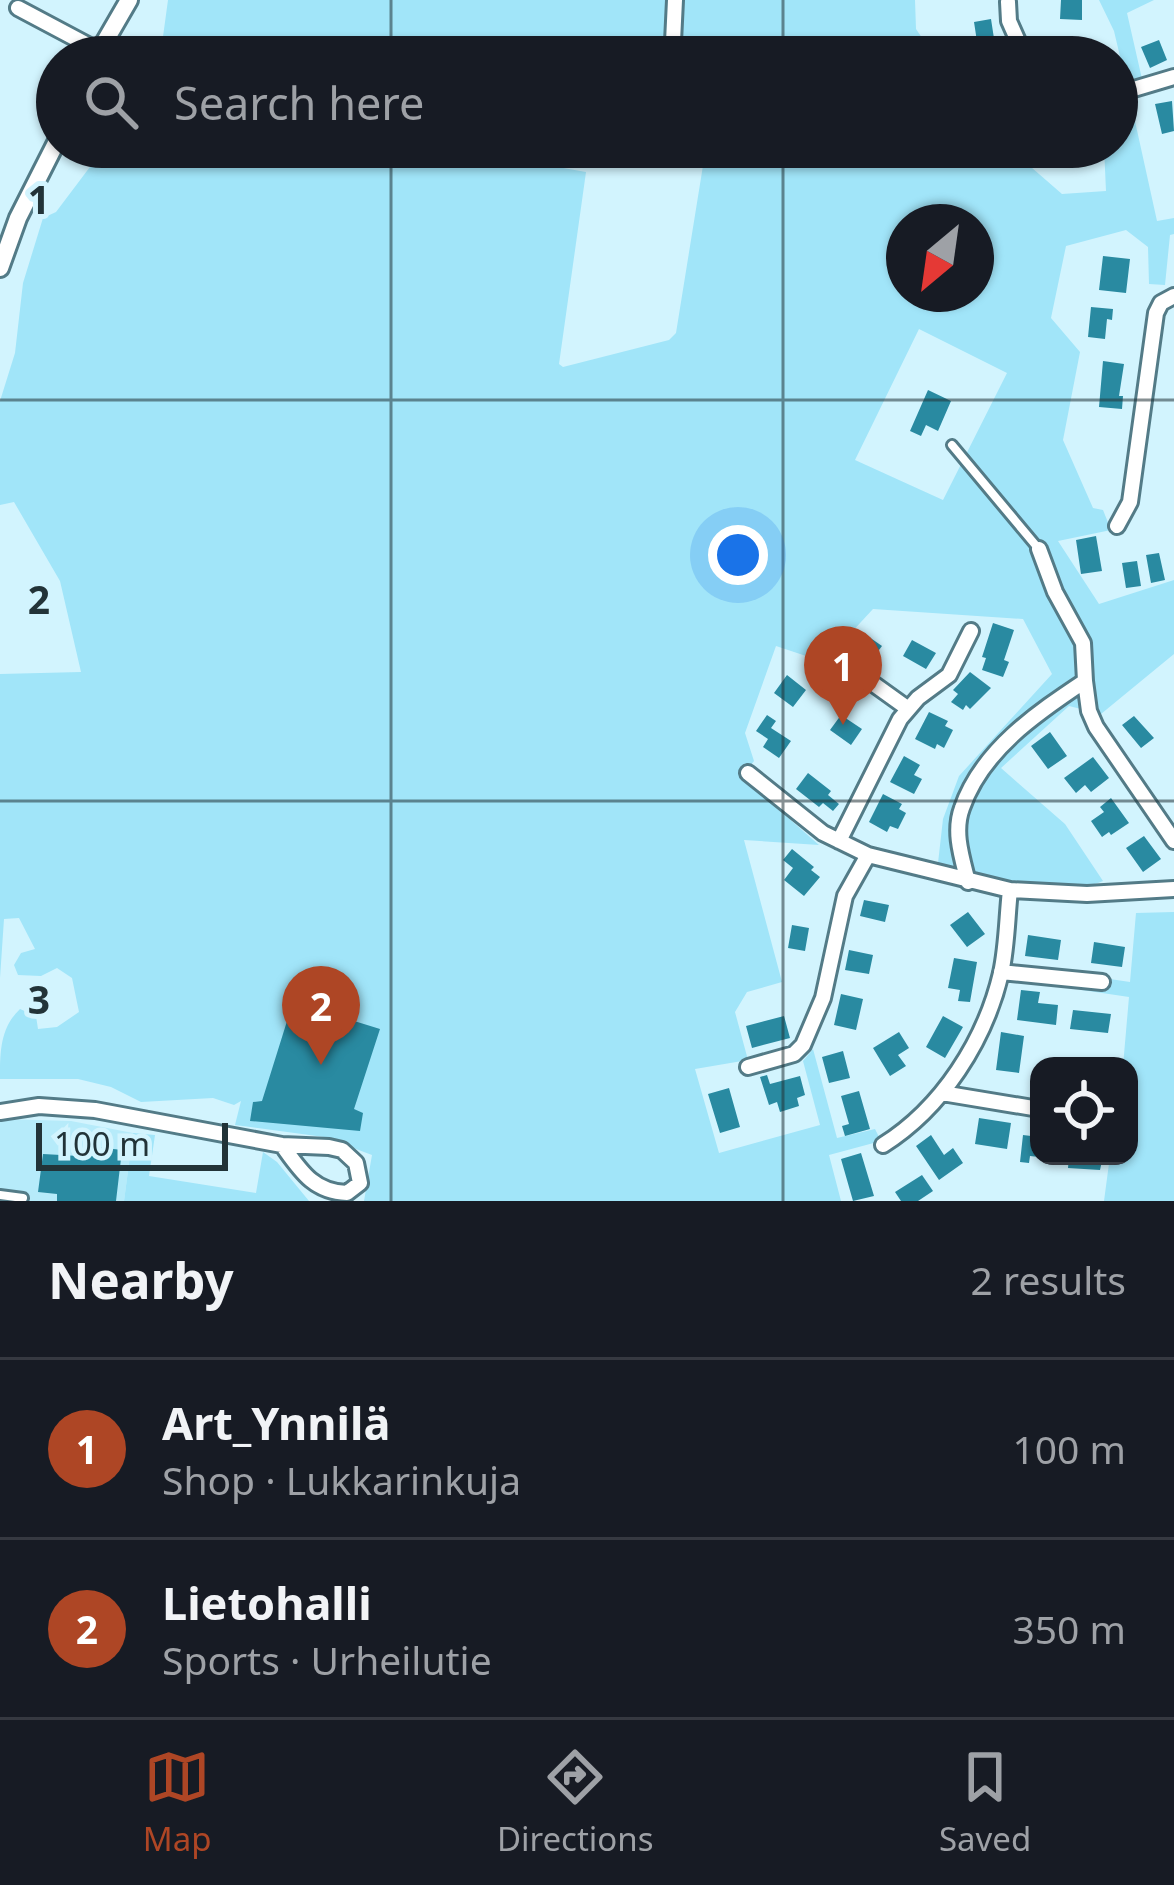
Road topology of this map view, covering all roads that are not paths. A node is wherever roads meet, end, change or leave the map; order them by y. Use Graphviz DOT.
graph roads {
  1 [pos="129,0"];
  2 [pos="675,0"];
  3 [pos="1008,2"];
  4 [pos="10,4"];
  5 [pos="66,36"];
  6 [pos="108,36"];
  7 [pos="673,36"];
  8 [pos="1015,36"];
  9 [pos="1174,77"];
  10 [pos="1138,90"];
  11 [pos="43,168"];
  12 [pos="0,268"];
  13 [pos="1174,296"];
  14 [pos="952,445"];
  15 [pos="1118,526"];
  16 [pos="1039,549"];
  17 [pos="971,632"];
  18 [pos="836,657"];
  19 [pos="1085,681"];
  20 [pos="907,708"];
  21 [pos="748,773"];
  22 [pos="839,841"];
  23 [pos="1174,841"];
  24 [pos="868,855"];
  25 [pos="968,882"];
  26 [pos="1010,890"];
  27 [pos="1174,890"];
  28 [pos="1001,972"];
  29 [pos="1102,982"];
  30 [pos="748,1066"];
  31 [pos="942,1093"];
  32 [pos="1030,1108"];
  33 [pos="0,1112"];
  34 [pos="282,1145"];
  35 [pos="883,1145"];
  36 [pos="0,1196"];
  37 [pos="23,1198"];
  1 -- 6 [label="street"];
  2 -- 7 [label="street"];
  3 -- 8 [label="street"];
  4 -- 5 [label="street"];
  9 -- 10 [label="street"];
  11 -- 12 [label="street"];
  13 -- 15 [label="street"];
  14 -- 16 [label="lane"];
  16 -- 19 [label="street"];
  17 -- 20 [label="street"];
  18 -- 20 [label="street"];
  19 -- 23 [label="street"];
  19 -- 25 [label="street"];
  20 -- 22 [label="street"];
  21 -- 22 [label="street"];
  22 -- 24 [label="street"];
  24 -- 25 [label="street"];
  24 -- 30 [label="street"];
  25 -- 26 [label="street"];
  26 -- 27 [label="street"];
  26 -- 28 [label="street"];
  28 -- 29 [label="street"];
  28 -- 31 [label="street"];
  31 -- 32 [label="street"];
  31 -- 35 [label="street"];
  33 -- 34 [label="street"];
  34 -- 34 [label="street"];
  36 -- 37 [label="lane"];
}
